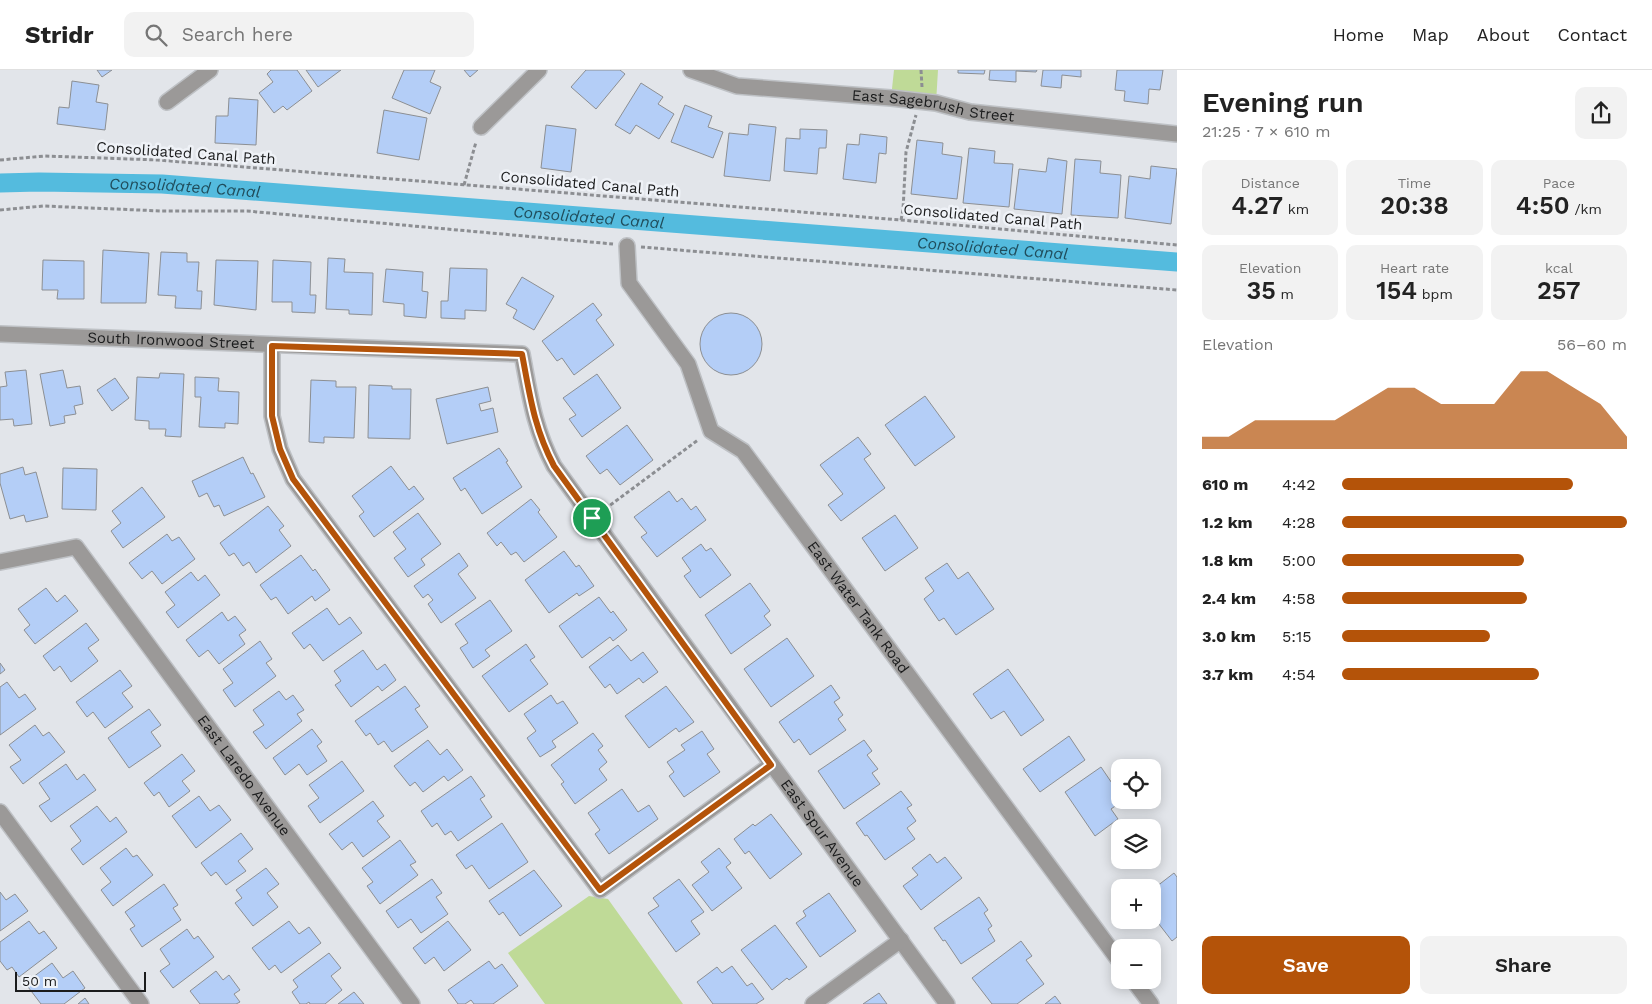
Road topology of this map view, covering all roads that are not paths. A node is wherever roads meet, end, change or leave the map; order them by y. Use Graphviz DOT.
graph roads {
  1 [pos="210,70"];
  2 [pos="539,70"];
  3 [pos="691,70"];
  4 [pos="167,102"];
  5 [pos="481,127"];
  6 [pos="1177,134"];
  7 [pos="627,246"];
  8 [pos="0,334"];
  9 [pos="272,346"];
  10 [pos="522,354"];
  11 [pos="0,562"];
  12 [pos="771,765"];
  13 [pos="0,812"];
  14 [pos="901,940"];
  15 [pos="1111,950"];
  16 [pos="1140,989"];
  17 [pos="141,1004"];
  18 [pos="412,1004"];
  19 [pos="813,1004"];
  20 [pos="947,1004"];
  21 [pos="1151,1004"];
  1 -- 4 [label="street"];
  2 -- 5 [label="street"];
  3 -- 6 [label="street, East Sagebrush Street"];
  7 -- 15 [label="street, East Water Tank Road"];
  8 -- 9 [label="street, South Ironwood Street"];
  9 -- 10 [label="street, South Ironwood Street"];
  9 -- 12 [label="street"];
  10 -- 12 [label="street, East Spur Avenue"];
  11 -- 18 [label="street, East Laredo Avenue"];
  12 -- 14 [label="street, East Spur Avenue"];
  13 -- 17 [label="street"];
  14 -- 19 [label="street"];
  14 -- 20 [label="street, East Spur Avenue"];
  16 -- 21 [label="street"];
}
